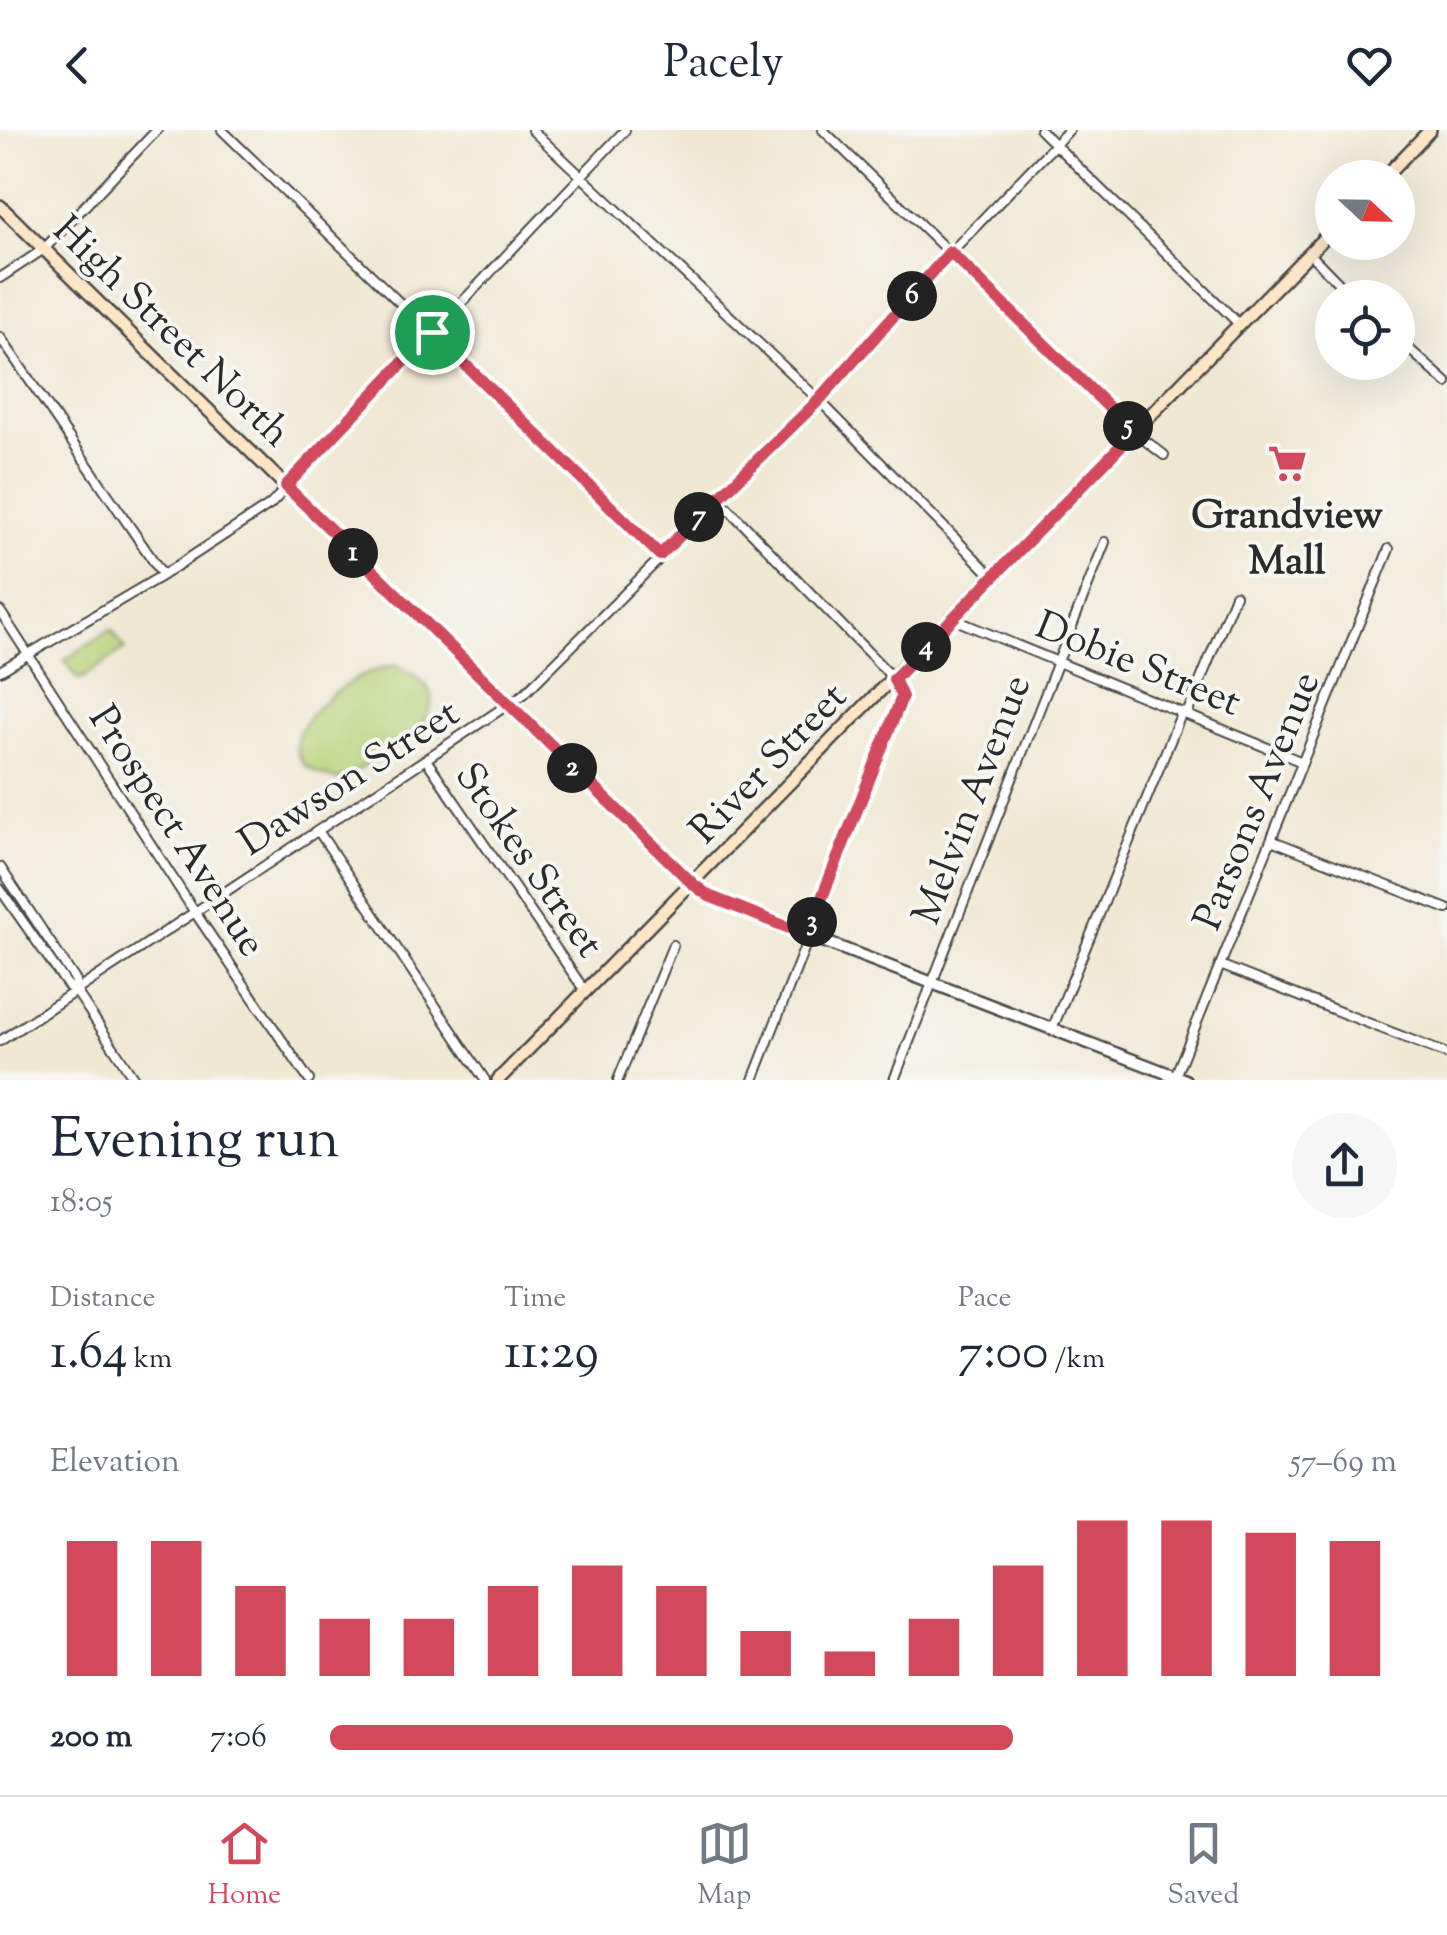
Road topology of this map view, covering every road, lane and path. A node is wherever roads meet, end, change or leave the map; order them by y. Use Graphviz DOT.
graph roads {
  1 [pos="158,130"];
  2 [pos="222,130"];
  3 [pos="532,130"];
  4 [pos="624,130"];
  5 [pos="823,130"];
  6 [pos="1040,130"];
  7 [pos="1069,130"];
  8 [pos="1430,130"];
  9 [pos="1056,145"];
  10 [pos="1401,160"];
  11 [pos="580,177"];
  12 [pos="0,206"];
  13 [pos="1315,247"];
  14 [pos="44,249"];
  15 [pos="950,252"];
  16 [pos="1309,253"];
  17 [pos="0,278"];
  18 [pos="1335,280"];
  19 [pos="1240,324"];
  20 [pos="432,332"];
  21 [pos="0,337"];
  22 [pos="1415,354"];
  23 [pos="1447,383"];
  24 [pos="819,400"];
  25 [pos="1134,432"];
  26 [pos="1164,455"];
  27 [pos="286,486"];
  28 [pos="718,498"];
  29 [pos="1105,542"];
  30 [pos="1389,548"];
  31 [pos="660,555"];
  32 [pos="163,575"];
  33 [pos="994,577"];
  34 [pos="1234,596"];
  35 [pos="0,611"];
  36 [pos="953,619"];
  37 [pos="29,653"];
  38 [pos="1056,662"];
  39 [pos="0,671"];
  40 [pos="894,679"];
  41 [pos="507,706"];
  42 [pos="1184,713"];
  43 [pos="428,762"];
  44 [pos="1302,762"];
  45 [pos="319,832"];
  46 [pos="1270,840"];
  47 [pos="0,867"];
  48 [pos="693,884"];
  49 [pos="0,889"];
  50 [pos="1447,909"];
  51 [pos="194,912"];
  52 [pos="807,935"];
  53 [pos="673,945"];
  54 [pos="1220,965"];
  55 [pos="931,980"];
  56 [pos="76,990"];
  57 [pos="585,991"];
  58 [pos="1053,1027"];
  59 [pos="0,1041"];
  60 [pos="1447,1054"];
  61 [pos="1180,1077"];
  62 [pos="135,1080"];
  63 [pos="310,1080"];
  64 [pos="485,1080"];
  65 [pos="498,1080"];
  66 [pos="618,1080"];
  67 [pos="752,1080"];
  68 [pos="894,1080"];
  1 -- 14 [label="street"];
  2 -- 20 [label="street"];
  3 -- 11 [label="street"];
  4 -- 11 [label="street"];
  5 -- 15 [label="street"];
  6 -- 9 [label="street"];
  7 -- 9 [label="street, Dawson Street"];
  8 -- 10 [label="main road"];
  9 -- 15 [label="street, Dawson Street"];
  9 -- 19 [label="street"];
  11 -- 20 [label="street"];
  11 -- 24 [label="street"];
  12 -- 14 [label="main road, High Street North"];
  13 -- 16 [label="main road, River Street"];
  14 -- 17 [label="street"];
  14 -- 27 [label="main road, High Street North"];
  15 -- 24 [label="street, Dawson Street"];
  15 -- 25 [label="street"];
  16 -- 18 [label="street"];
  16 -- 19 [label="main road, River Street"];
  19 -- 25 [label="main road, River Street"];
  20 -- 27 [label="street"];
  20 -- 31 [label="street"];
  21 -- 32 [label="street"];
  22 -- 23 [label="street"];
  24 -- 28 [label="street, Dawson Street"];
  24 -- 33 [label="street"];
  25 -- 26 [label="street"];
  25 -- 33 [label="main road, River Street"];
  27 -- 32 [label="street"];
  27 -- 41 [label="main road, High Street North"];
  28 -- 31 [label="street, Dawson Street"];
  28 -- 40 [label="street"];
  29 -- 38 [label="street, Melvin Avenue"];
  30 -- 44 [label="street, Parsons Avenue"];
  31 -- 41 [label="street, Dawson Street"];
  32 -- 37 [label="street"];
  33 -- 36 [label="main road, River Street"];
  34 -- 42 [label="street"];
  35 -- 37 [label="street, Prospect Avenue"];
  36 -- 38 [label="street, Dobie Street"];
  36 -- 40 [label="main road, River Street"];
  37 -- 39 [label="street"];
  37 -- 51 [label="street, Prospect Avenue"];
  38 -- 42 [label="street, Dobie Street"];
  38 -- 55 [label="street, Melvin Avenue"];
  40 -- 48 [label="main road, River Street"];
  40 -- 52 [label="street"];
  41 -- 43 [label="street, Dawson Street"];
  41 -- 48 [label="main road, High Street North"];
  42 -- 44 [label="street, Dobie Street"];
  42 -- 58 [label="street"];
  43 -- 45 [label="street, Dawson Street"];
  43 -- 57 [label="street, Stokes Street"];
  44 -- 46 [label="street, Parsons Avenue"];
  45 -- 51 [label="street, Dawson Street"];
  45 -- 64 [label="street"];
  46 -- 50 [label="street"];
  46 -- 54 [label="street, Parsons Avenue"];
  47 -- 56 [label="street"];
  48 -- 52 [label="street, High Street North"];
  48 -- 57 [label="main road, River Street"];
  49 -- 56 [label="street"];
  51 -- 56 [label="street, Dawson Street"];
  51 -- 63 [label="street, Prospect Avenue"];
  52 -- 55 [label="street, High Street North"];
  52 -- 67 [label="street"];
  53 -- 66 [label="street"];
  54 -- 60 [label="street"];
  54 -- 61 [label="street, Parsons Avenue"];
  55 -- 58 [label="street, High Street North"];
  55 -- 68 [label="street, Melvin Avenue"];
  56 -- 59 [label="street, Dawson Street"];
  56 -- 62 [label="street"];
  57 -- 65 [label="main road, River Street"];
  58 -- 61 [label="street, High Street North"];
}
